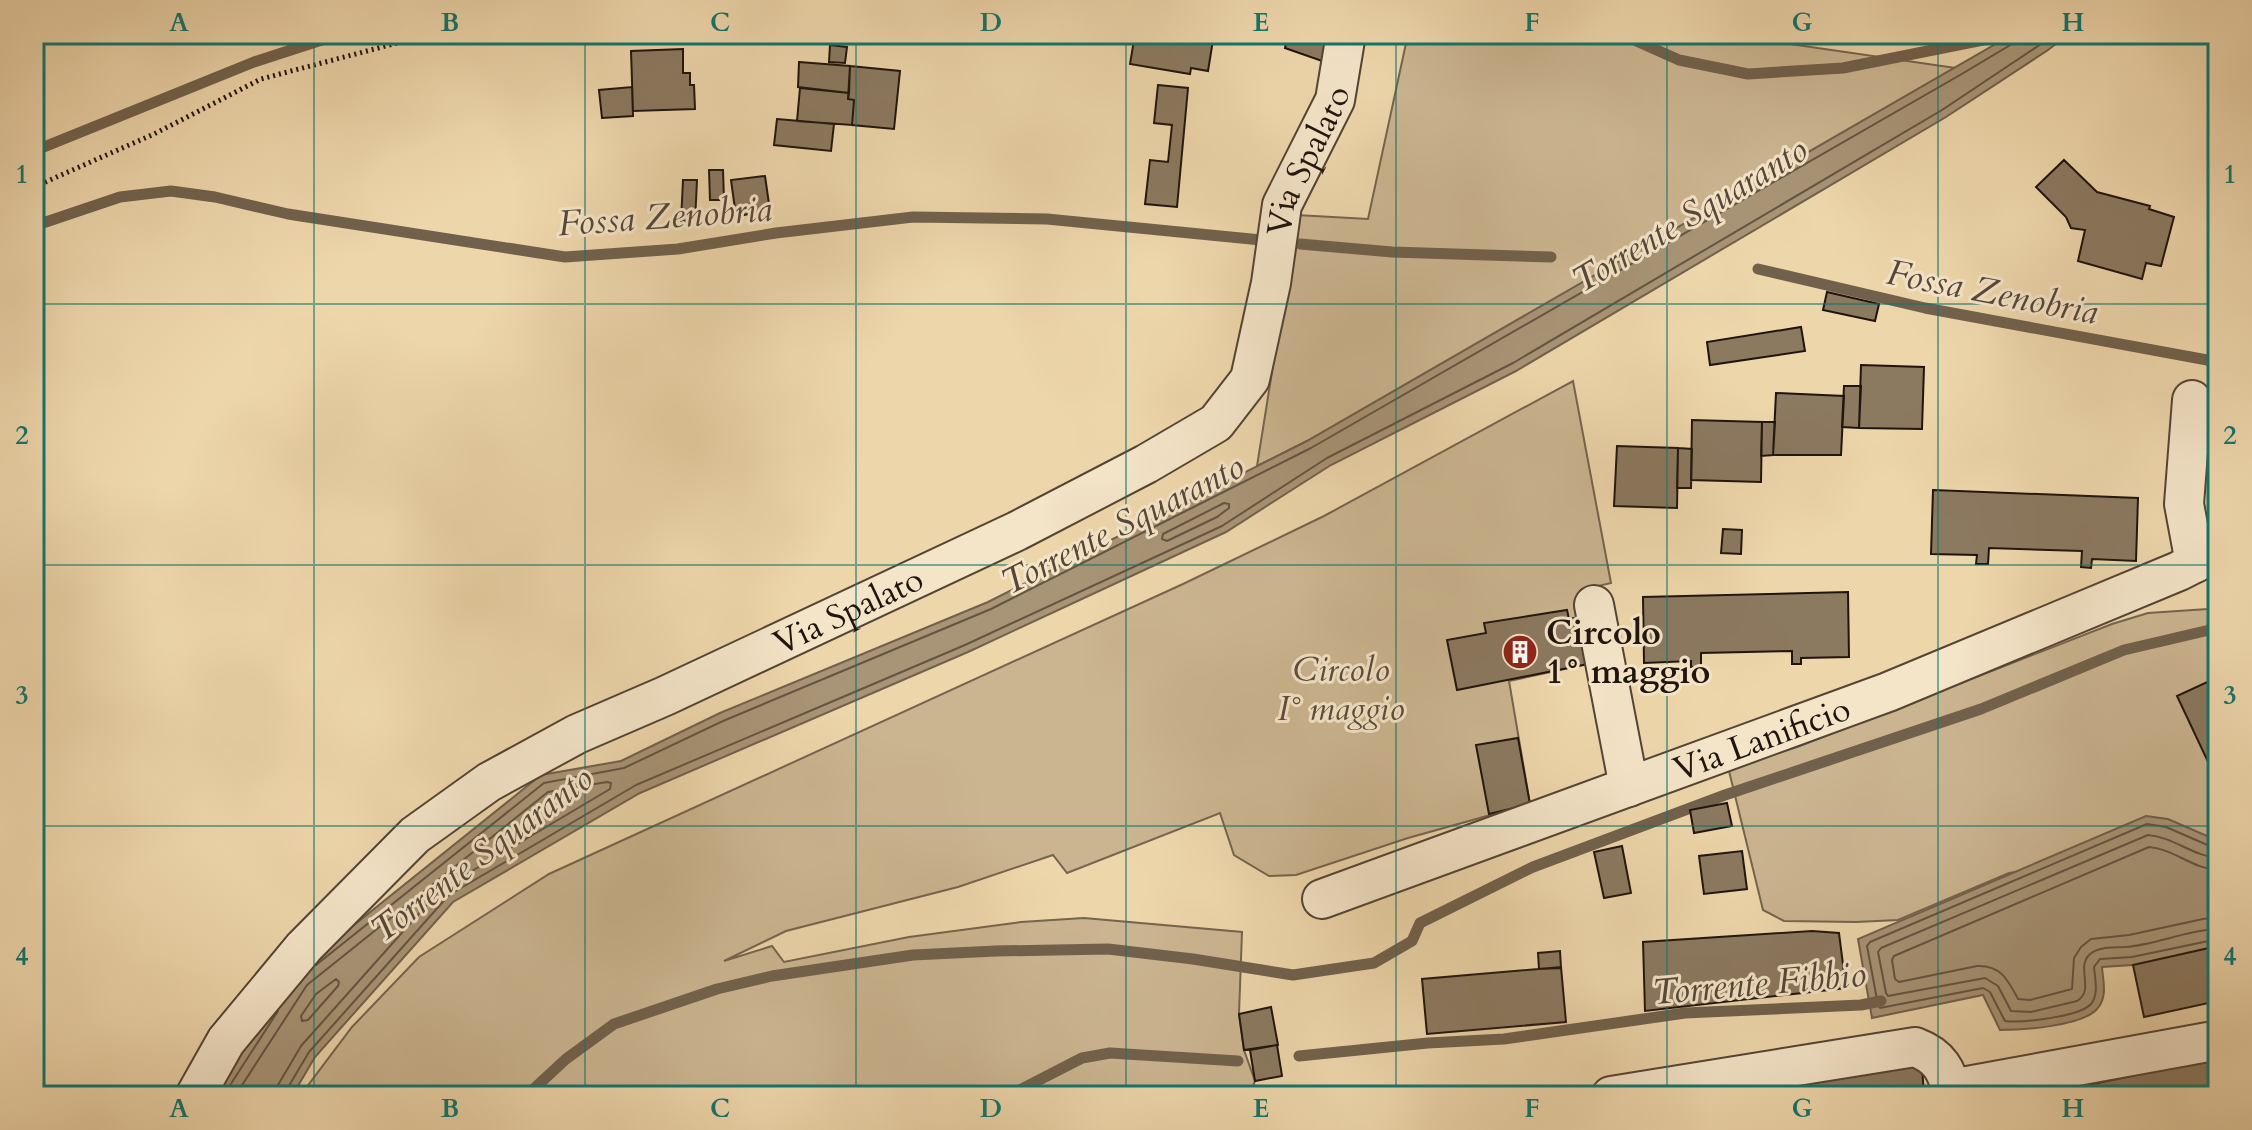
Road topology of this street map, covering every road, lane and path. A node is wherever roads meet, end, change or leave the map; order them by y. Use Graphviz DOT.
graph roads {
  1 [pos="470,34"];
  2 [pos="1346,34"];
  3 [pos="34,187"];
  4 [pos="2192,400"];
  5 [pos="2207,557"];
  6 [pos="1594,605"];
  7 [pos="1629,787"];
  8 [pos="1322,899"];
  9 [pos="2208,1042"];
  10 [pos="1952,1093"];
  11 [pos="195,1096"];
  12 [pos="1611,1096"];
  1 -- 3 [label="path"];
  2 -- 11 [label="street, Via Spalato"];
  4 -- 5 [label="street, Via Lanificio"];
  5 -- 7 [label="street, Via Lanificio"];
  6 -- 7 [label="street"];
  7 -- 8 [label="street, Via Lanificio"];
  9 -- 10 [label="street"];
  10 -- 12 [label="street"];
}
